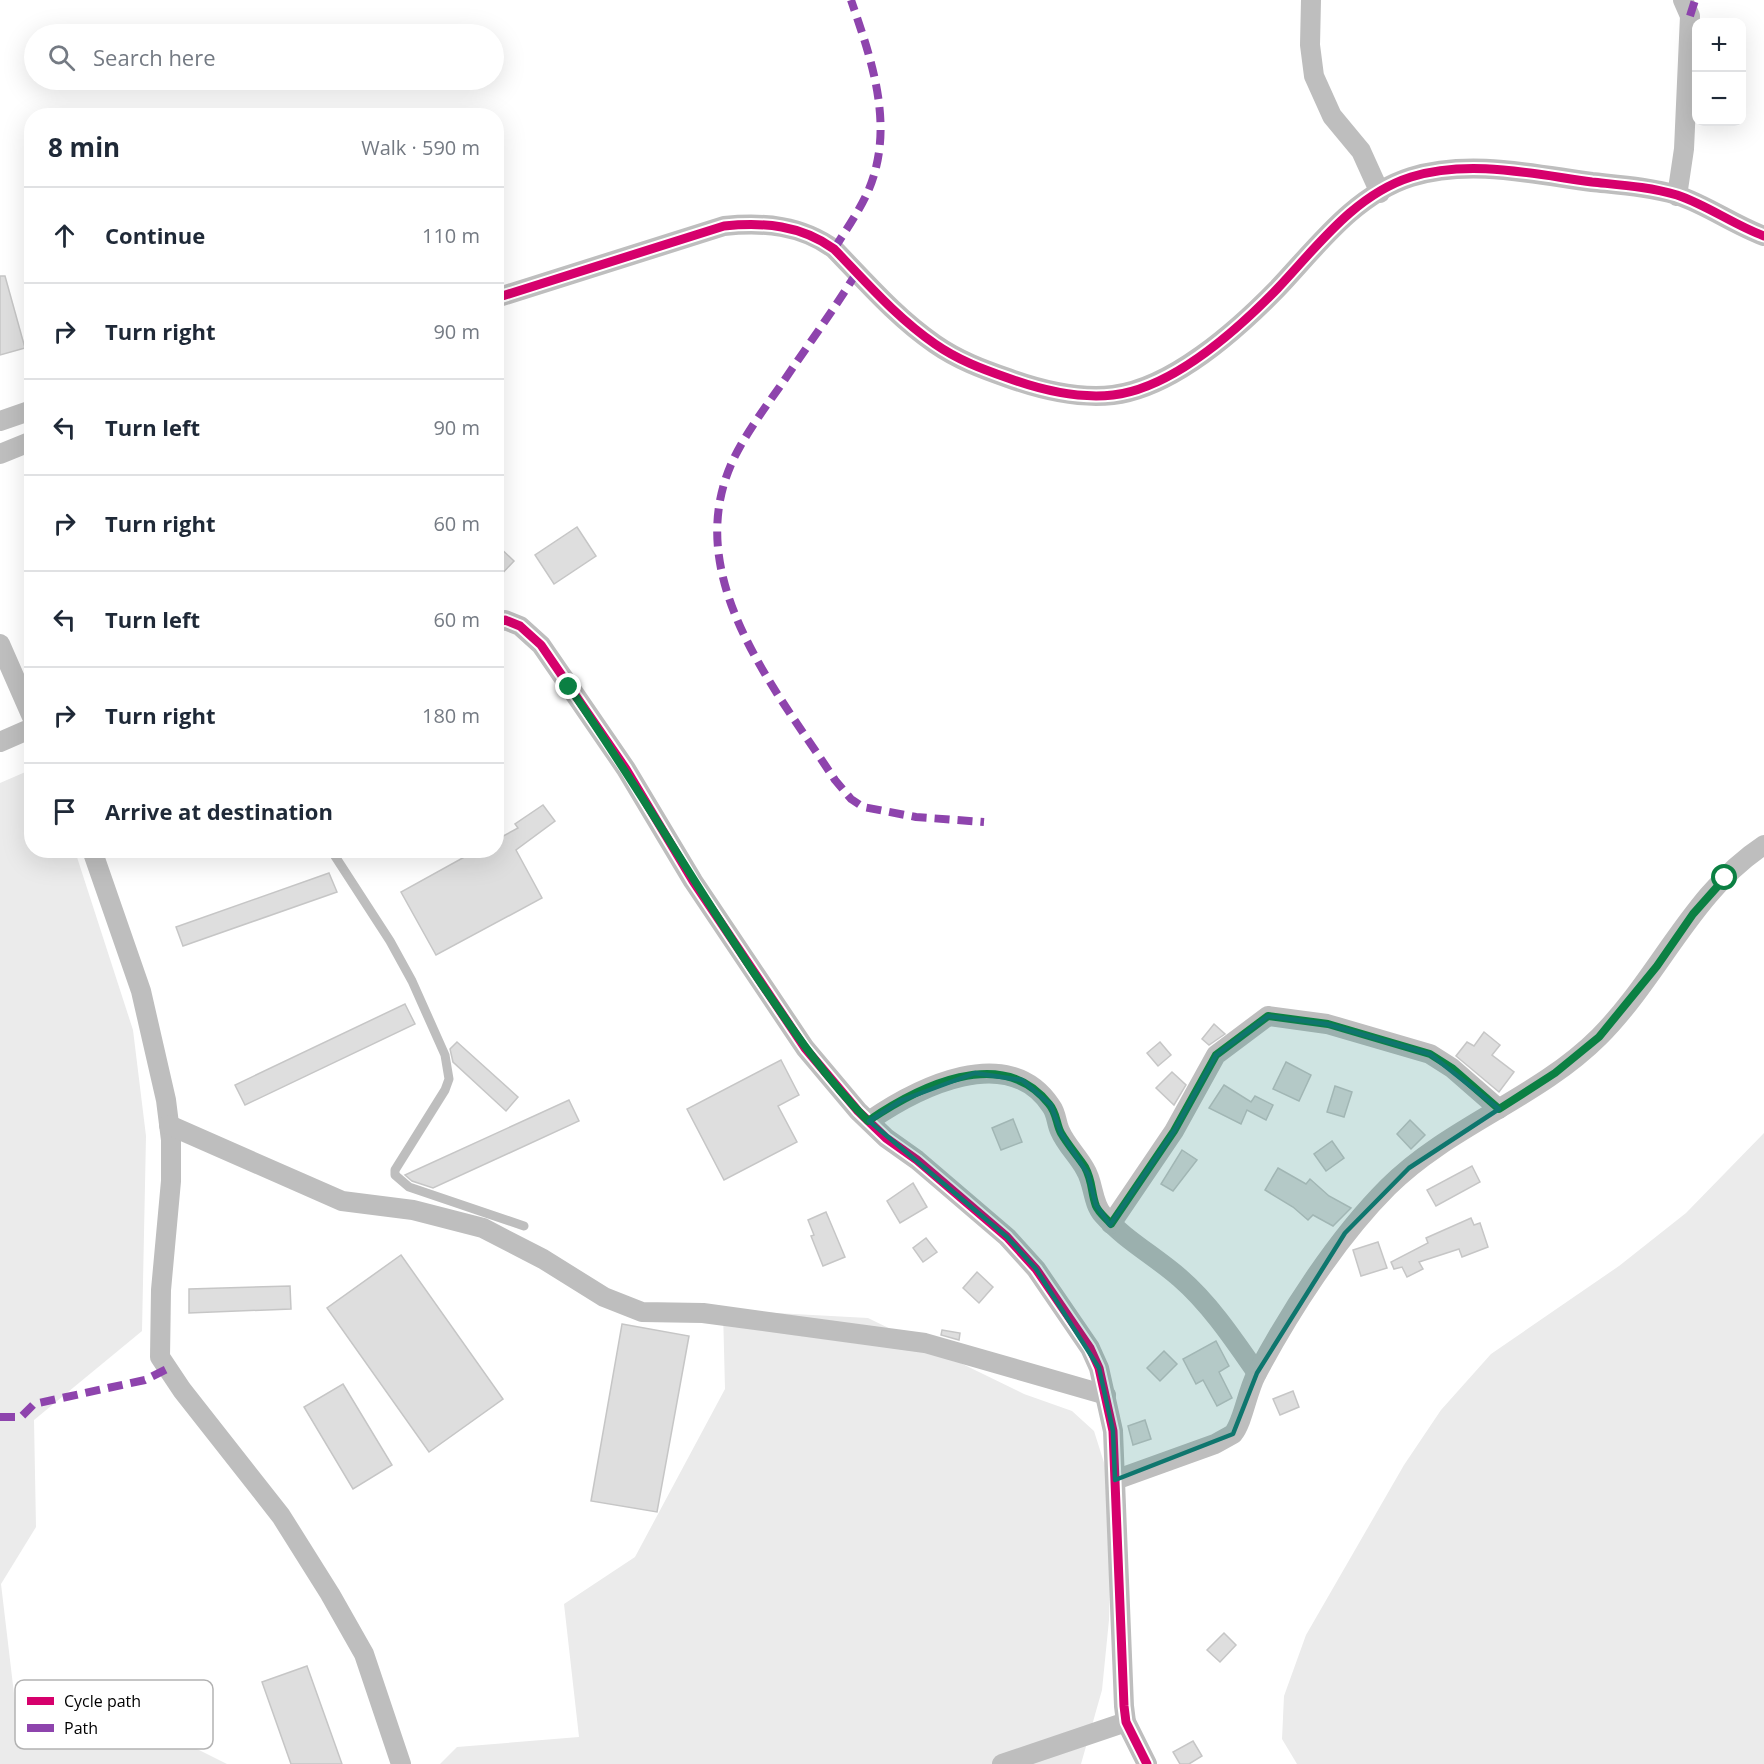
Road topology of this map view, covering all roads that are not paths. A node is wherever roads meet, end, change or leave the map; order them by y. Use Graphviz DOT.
graph roads {
  1 [pos="1311,0"];
  2 [pos="1683,0"];
  3 [pos="1380,193"];
  4 [pos="1677,195"];
  5 [pos="1764,236"];
  6 [pos="504,295"];
  7 [pos="24,413"];
  8 [pos="0,421"];
  9 [pos="24,444"];
  10 [pos="0,454"];
  11 [pos="504,620"];
  12 [pos="0,644"];
  13 [pos="24,699"];
  14 [pos="24,732"];
  15 [pos="0,742"];
  16 [pos="1764,845"];
  17 [pos="95,858"];
  18 [pos="336,858"];
  19 [pos="1499,1109"];
  20 [pos="868,1121"];
  21 [pos="169,1125"];
  22 [pos="1111,1224"];
  23 [pos="524,1226"];
  24 [pos="1257,1373"];
  25 [pos="1106,1395"];
  26 [pos="1115,1480"];
  27 [pos="1126,1722"];
  28 [pos="401,1764"];
  29 [pos="1002,1764"];
  30 [pos="1147,1764"];
  1 -- 3 [label="street"];
  2 -- 4 [label="street"];
  3 -- 4 [label="street"];
  3 -- 6 [label="street"];
  4 -- 5 [label="street"];
  7 -- 8 [label="street"];
  9 -- 10 [label="street"];
  11 -- 20 [label="street"];
  12 -- 13 [label="street"];
  14 -- 15 [label="street"];
  16 -- 19 [label="street"];
  17 -- 21 [label="street"];
  18 -- 23 [label="lane"];
  19 -- 22 [label="street"];
  19 -- 24 [label="street"];
  20 -- 22 [label="street"];
  20 -- 25 [label="street"];
  21 -- 25 [label="street"];
  21 -- 28 [label="street"];
  22 -- 24 [label="street"];
  24 -- 26 [label="street"];
  25 -- 26 [label="street"];
  26 -- 27 [label="street"];
  27 -- 29 [label="street"];
  27 -- 30 [label="street"];
}
